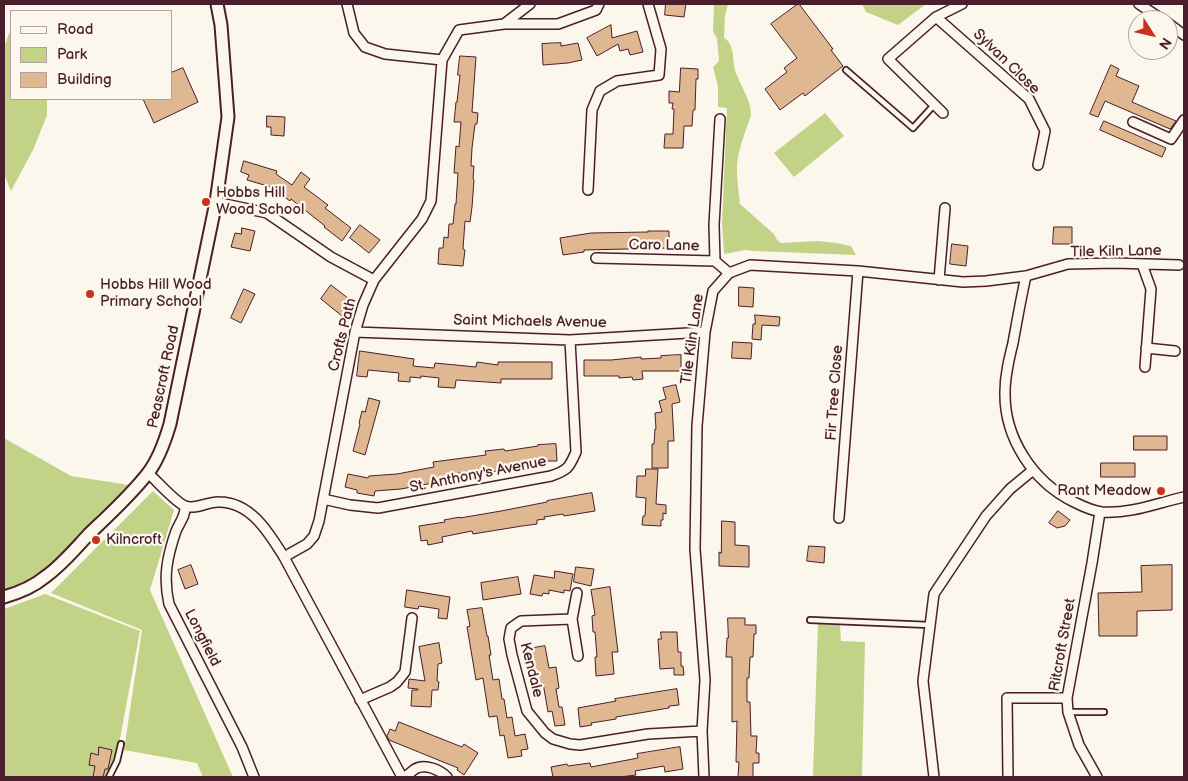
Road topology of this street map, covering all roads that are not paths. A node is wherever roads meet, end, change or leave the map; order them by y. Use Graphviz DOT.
graph roads {
  1 [pos="217,4"];
  2 [pos="347,4"];
  3 [pos="530,4"];
  4 [pos="599,4"];
  5 [pos="648,4"];
  6 [pos="962,4"];
  7 [pos="936,16"];
  8 [pos="504,24"];
  9 [pos="442,60"];
  10 [pos="846,70"];
  11 [pos="934,105"];
  12 [pos="943,113"];
  13 [pos="720,119"];
  14 [pos="1184,120"];
  15 [pos="1133,122"];
  16 [pos="1038,165"];
  17 [pos="588,190"];
  18 [pos="216,202"];
  19 [pos="945,208"];
  20 [pos="596,258"];
  21 [pos="715,261"];
  22 [pos="1142,264"];
  23 [pos="1179,265"];
  24 [pos="858,271"];
  25 [pos="729,272"];
  26 [pos="1026,276"];
  27 [pos="374,280"];
  28 [pos="939,280"];
  29 [pos="355,332"];
  30 [pos="705,332"];
  31 [pos="570,340"];
  32 [pos="1146,348"];
  33 [pos="1175,351"];
  34 [pos="1145,367"];
  35 [pos="1033,470"];
  36 [pos="148,473"];
  37 [pos="1184,497"];
  38 [pos="323,498"];
  39 [pos="185,506"];
  40 [pos="1100,512"];
  41 [pos="839,518"];
  42 [pos="284,557"];
  43 [pos="577,593"];
  44 [pos="4,597"];
  45 [pos="412,618"];
  46 [pos="572,619"];
  47 [pos="810,620"];
  48 [pos="930,625"];
  49 [pos="578,656"];
  50 [pos="1066,698"];
  51 [pos="360,700"];
  52 [pos="1068,712"];
  53 [pos="1104,712"];
  54 [pos="702,731"];
  55 [pos="121,744"];
  56 [pos="109,777"];
  57 [pos="254,777"];
  58 [pos="402,777"];
  59 [pos="405,777"];
  60 [pos="447,777"];
  61 [pos="704,777"];
  62 [pos="934,777"];
  63 [pos="1008,777"];
  64 [pos="1098,777"];
  1 -- 18 [label="street, Peascroft Road"];
  2 -- 9 [label="street"];
  3 -- 8 [label="street"];
  4 -- 8 [label="street, Crofts Path"];
  5 -- 17 [label="street"];
  6 -- 7 [label="street"];
  7 -- 11 [label="street"];
  7 -- 16 [label="street, Sylvan Close"];
  8 -- 9 [label="street, Crofts Path"];
  9 -- 27 [label="street, Crofts Path"];
  10 -- 11 [label="lane"];
  11 -- 12 [label="street"];
  13 -- 21 [label="street"];
  14 -- 15 [label="street"];
  18 -- 27 [label="street"];
  18 -- 36 [label="street, Peascroft Road"];
  19 -- 28 [label="street"];
  20 -- 21 [label="street, Caro Lane"];
  21 -- 25 [label="street, Caro Lane"];
  22 -- 23 [label="street, Tile Kiln Lane"];
  22 -- 26 [label="street, Tile Kiln Lane"];
  22 -- 32 [label="street"];
  24 -- 25 [label="street, Tile Kiln Lane"];
  24 -- 28 [label="street, Tile Kiln Lane"];
  24 -- 41 [label="street, Fir Tree Close"];
  25 -- 30 [label="street, Tile Kiln Lane"];
  26 -- 28 [label="street, Tile Kiln Lane"];
  26 -- 35 [label="street"];
  27 -- 29 [label="street, Crofts Path"];
  29 -- 31 [label="street, Saint Michaels Avenue"];
  29 -- 38 [label="street, Crofts Path"];
  30 -- 31 [label="street, Saint Michaels Avenue"];
  30 -- 54 [label="street, Tile Kiln Lane"];
  31 -- 38 [label="street, St. Anthony's Avenue"];
  32 -- 33 [label="street"];
  32 -- 34 [label="street"];
  35 -- 40 [label="street"];
  35 -- 48 [label="street"];
  36 -- 39 [label="street"];
  36 -- 44 [label="street, Peascroft Road"];
  37 -- 40 [label="street"];
  38 -- 42 [label="street, Crofts Path"];
  39 -- 42 [label="street"];
  39 -- 57 [label="street, Longfield"];
  40 -- 50 [label="street, Ritcroft Street"];
  42 -- 51 [label="street"];
  43 -- 46 [label="street"];
  45 -- 51 [label="street"];
  46 -- 49 [label="street"];
  46 -- 54 [label="street, Kendale"];
  47 -- 48 [label="lane"];
  48 -- 62 [label="street"];
  50 -- 52 [label="street, Ritcroft Street"];
  50 -- 63 [label="street"];
  51 -- 58 [label="street"];
  52 -- 53 [label="lane"];
  52 -- 64 [label="street, Ritcroft Street"];
  54 -- 61 [label="street, Tile Kiln Lane"];
  55 -- 56 [label="lane"];
  59 -- 60 [label="street"];
}
